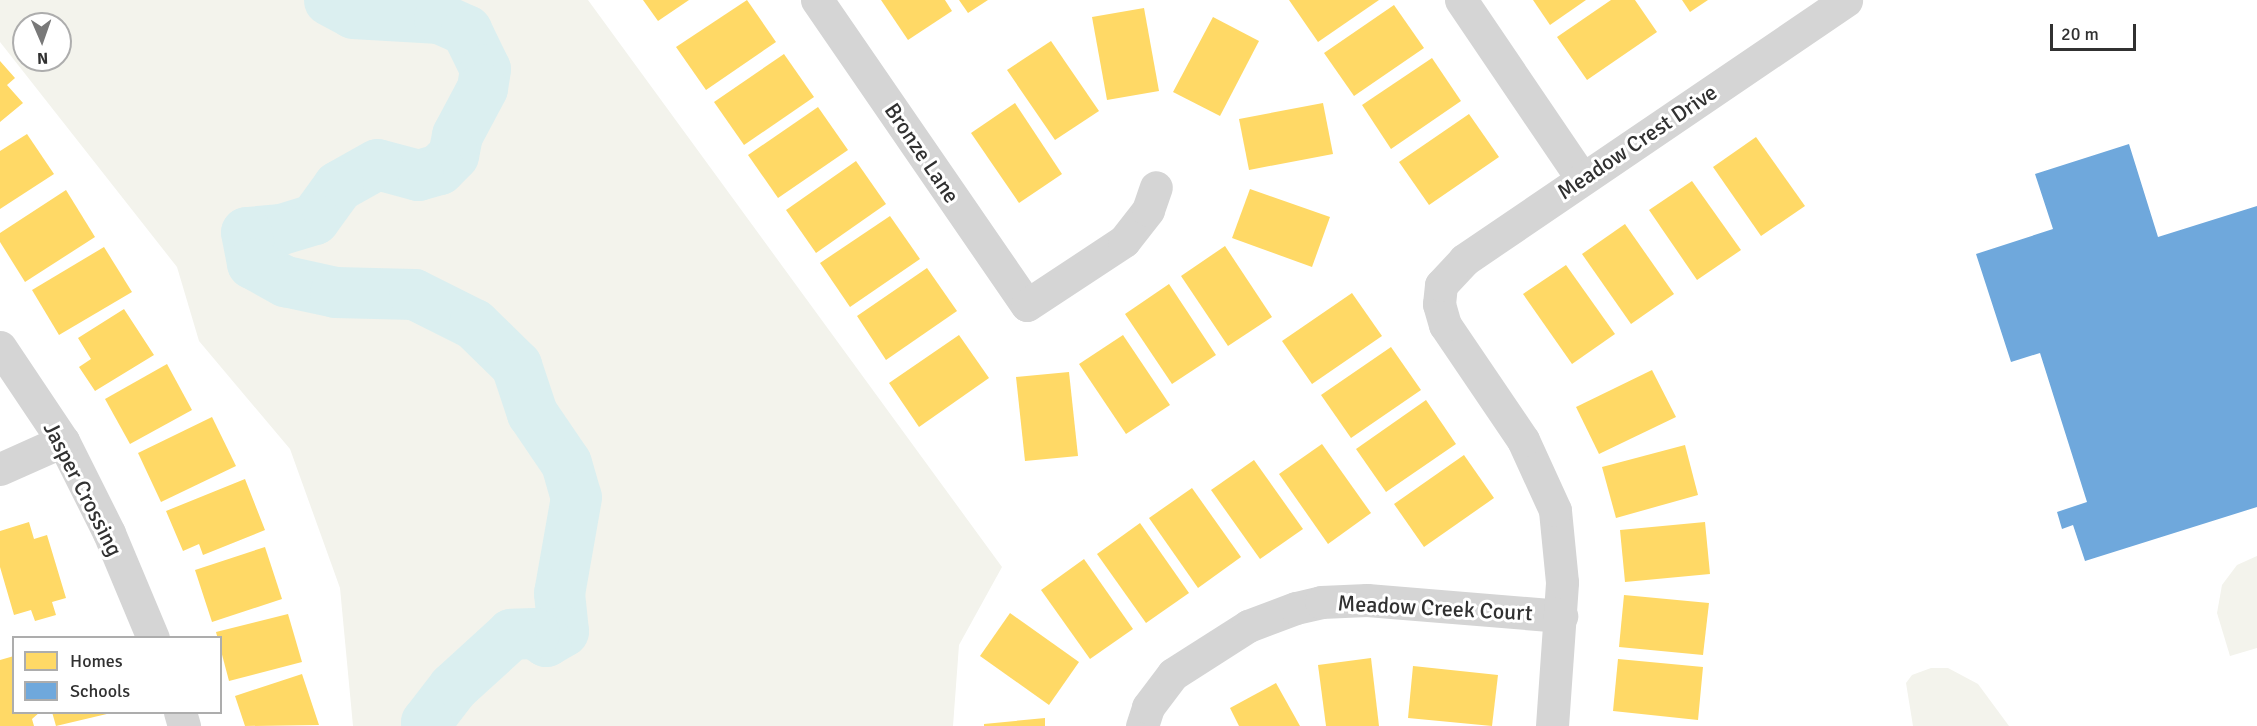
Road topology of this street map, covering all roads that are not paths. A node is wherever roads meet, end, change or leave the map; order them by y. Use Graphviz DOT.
graph roads {
  1 [pos="817,0"];
  2 [pos="1461,0"];
  3 [pos="1846,0"];
  4 [pos="1582,179"];
  5 [pos="1156,187"];
  6 [pos="0,347"];
  7 [pos="63,441"];
  8 [pos="0,469"];
  9 [pos="1561,616"];
  10 [pos="152,636"];
  11 [pos="1142,726"];
  12 [pos="1552,726"];
  1 -- 5 [label="street, Bronze Lane"];
  2 -- 4 [label="street"];
  3 -- 4 [label="street, Meadow Crest Drive"];
  4 -- 9 [label="street, Meadow Crest Drive"];
  6 -- 7 [label="street, Jasper Crossing"];
  7 -- 8 [label="street"];
  7 -- 10 [label="street, Jasper Crossing"];
  9 -- 11 [label="street, Meadow Creek Court"];
  9 -- 12 [label="street"];
}
